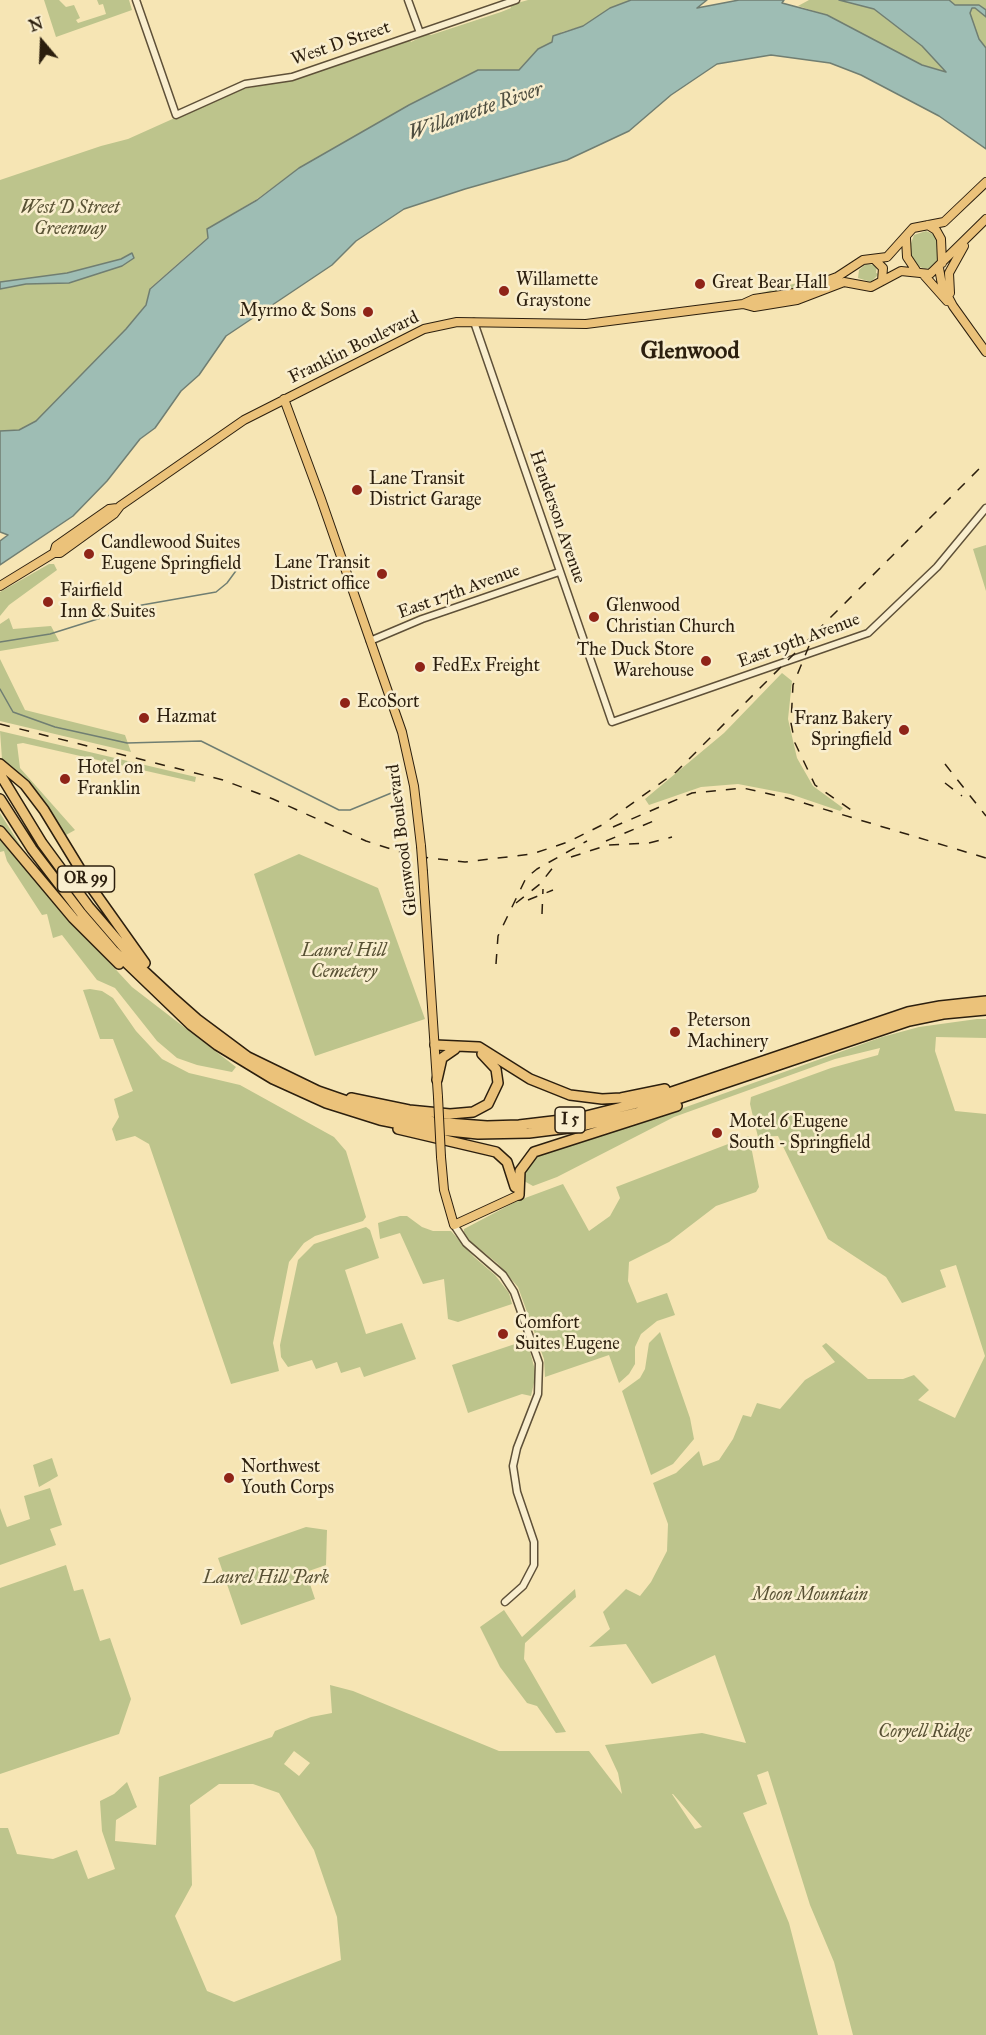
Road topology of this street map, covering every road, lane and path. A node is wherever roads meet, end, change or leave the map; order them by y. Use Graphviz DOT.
graph roads {
  1 [pos="136,0"];
  2 [pos="408,0"];
  3 [pos="516,0"];
  4 [pos="420,33"];
  5 [pos="986,182"];
  6 [pos="983,222"];
  7 [pos="928,225"];
  8 [pos="906,236"];
  9 [pos="875,260"];
  10 [pos="855,265"];
  11 [pos="940,266"];
  12 [pos="920,273"];
  13 [pos="882,281"];
  14 [pos="858,283"];
  15 [pos="743,304"];
  16 [pos="953,306"];
  17 [pos="474,322"];
  18 [pos="986,352"];
  19 [pos="284,399"];
  20 [pos="986,508"];
  21 [pos="560,572"];
  22 [pos="0,586"];
  23 [pos="370,641"];
  24 [pos="612,722"];
  25 [pos="0,764"];
  26 [pos="0,774"];
  27 [pos="0,799"];
  28 [pos="0,831"];
  29 [pos="158,995"];
  30 [pos="171,996"];
  31 [pos="986,1001"];
  32 [pos="986,1010"];
  33 [pos="436,1048"];
  34 [pos="456,1049"];
  35 [pos="731,1076"];
  36 [pos="437,1080"];
  37 [pos="318,1091"];
  38 [pos="380,1120"];
  39 [pos="519,1195"];
  40 [pos="454,1225"];
  41 [pos="505,1602"];
  1 -- 4 [label="street, West D Street"];
  2 -- 4 [label="street"];
  3 -- 4 [label="street, West D Street"];
  5 -- 7 [label="main road, Franklin Boulevard"];
  6 -- 11 [label="main road"];
  6 -- 16 [label="main road"];
  7 -- 8 [label="main road, Franklin Boulevard"];
  7 -- 11 [label="main road"];
  8 -- 9 [label="main road, Franklin Boulevard"];
  8 -- 12 [label="main road"];
  9 -- 10 [label="main road, Franklin Boulevard"];
  9 -- 13 [label="main road"];
  10 -- 14 [label="main road"];
  10 -- 15 [label="main road, Franklin Boulevard"];
  11 -- 12 [label="main road, Franklin Boulevard"];
  11 -- 16 [label="main road"];
  12 -- 13 [label="main road, Franklin Boulevard"];
  12 -- 16 [label="main road"];
  13 -- 14 [label="main road, Franklin Boulevard"];
  14 -- 15 [label="main road, Franklin Boulevard"];
  15 -- 17 [label="main road, Franklin Boulevard"];
  16 -- 18 [label="main road"];
  17 -- 19 [label="main road, Franklin Boulevard"];
  17 -- 21 [label="street, Henderson Avenue"];
  19 -- 22 [label="main road, Franklin Boulevard"];
  19 -- 23 [label="main road, Glenwood Boulevard"];
  20 -- 24 [label="street, East 19th Avenue"];
  21 -- 23 [label="street, East 17th Avenue"];
  21 -- 24 [label="street, Henderson Avenue"];
  23 -- 33 [label="main road, Glenwood Boulevard, bridge"];
  25 -- 30 [label="highway, OR 99"];
  26 -- 30 [label="highway, I 5"];
  27 -- 29 [label="highway, I 5"];
  28 -- 29 [label="highway, OR 99"];
  29 -- 38 [label="highway, I 5"];
  30 -- 37 [label="highway, I 5"];
  31 -- 35 [label="highway, I 5"];
  32 -- 35 [label="highway, I 5"];
  33 -- 34 [label="highway"];
  33 -- 35 [label="highway"];
  33 -- 36 [label="main road, Glenwood Boulevard"];
  34 -- 36 [label="highway"];
  34 -- 37 [label="highway"];
  35 -- 37 [label="highway, I 5"];
  35 -- 38 [label="highway, I 5"];
  35 -- 39 [label="highway"];
  36 -- 40 [label="main road, Glenwood Boulevard, bridge"];
  38 -- 39 [label="highway"];
  39 -- 40 [label="main road"];
  40 -- 41 [label="street"];
}
